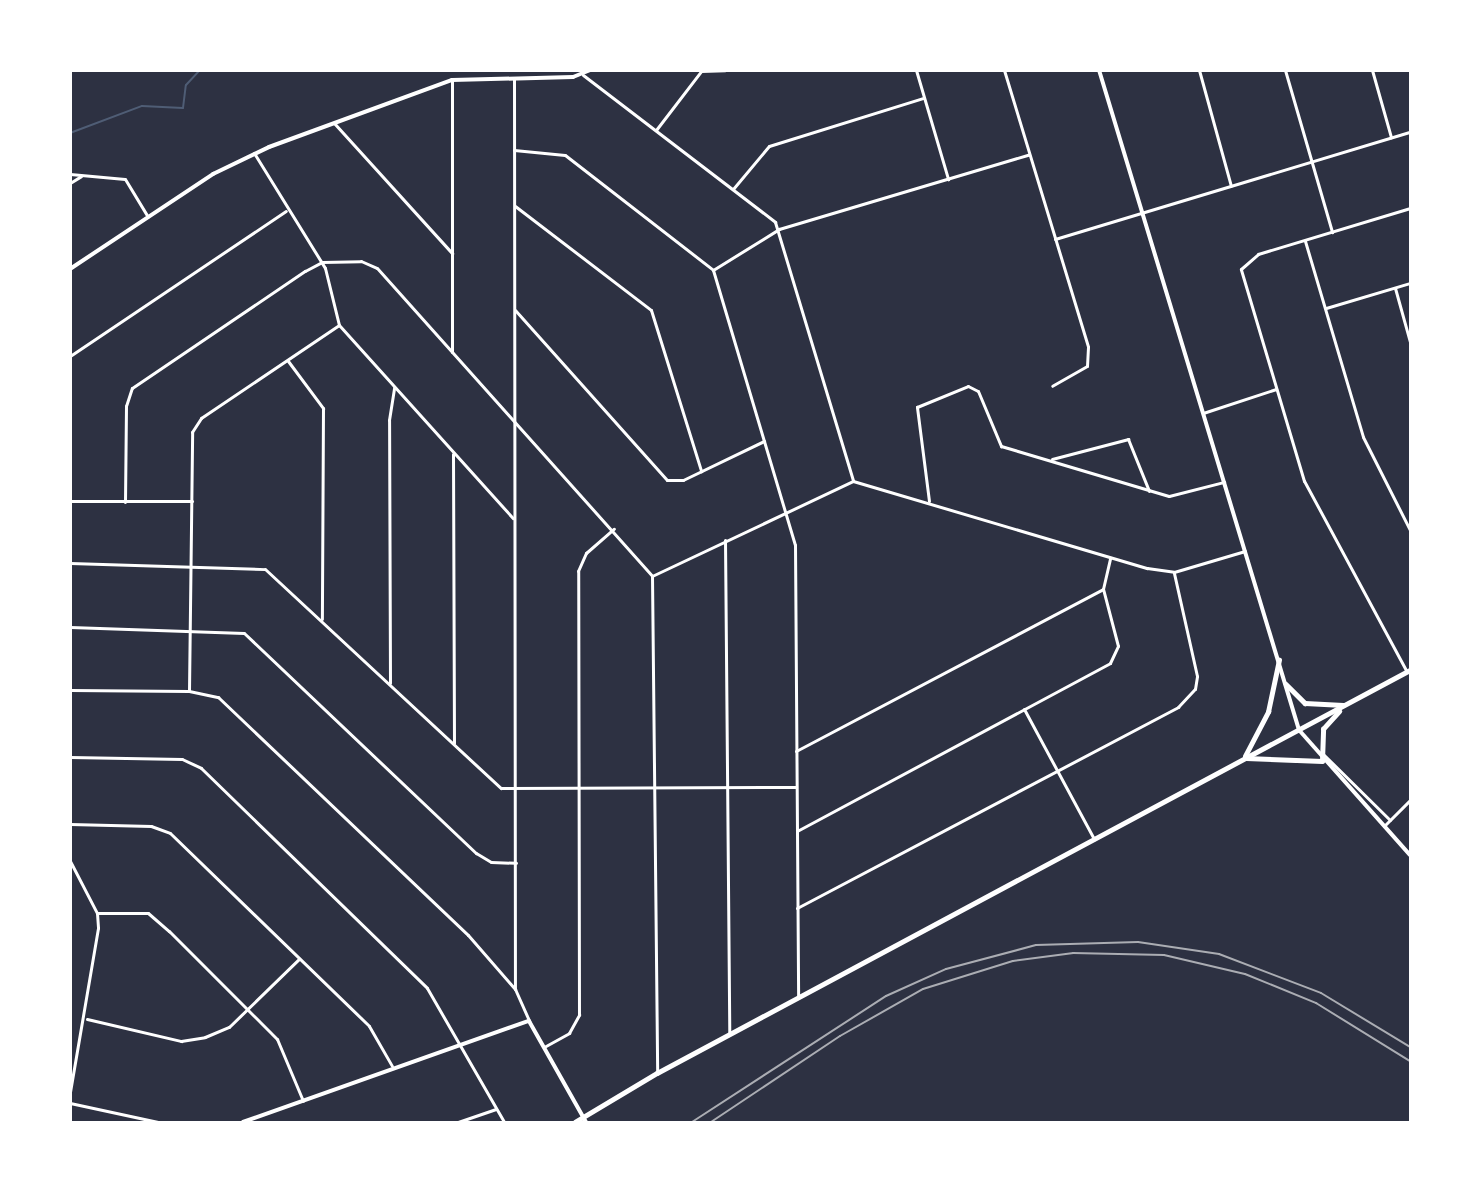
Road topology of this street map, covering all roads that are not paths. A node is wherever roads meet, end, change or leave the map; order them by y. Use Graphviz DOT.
graph roads {
  1 [pos="590,70"];
  2 [pos="725,70"];
  3 [pos="916,70"];
  4 [pos="1004,70"];
  5 [pos="1099,70"];
  6 [pos="1198,70"];
  7 [pos="1285,70"];
  8 [pos="1372,70"];
  9 [pos="701,71"];
  10 [pos="583,75"];
  11 [pos="514,78"];
  12 [pos="452,80"];
  13 [pos="923,98"];
  14 [pos="334,123"];
  15 [pos="656,130"];
  16 [pos="1410,132"];
  17 [pos="1391,137"];
  18 [pos="514,150"];
  19 [pos="254,153"];
  20 [pos="1028,155"];
  21 [pos="1311,163"];
  22 [pos="70,174"];
  23 [pos="81,176"];
  24 [pos="948,179"];
  25 [pos="70,183"];
  26 [pos="1231,186"];
  27 [pos="733,189"];
  28 [pos="514,206"];
  29 [pos="1410,208"];
  30 [pos="286,211"];
  31 [pos="1143,212"];
  32 [pos="148,217"];
  33 [pos="779,229"];
  34 [pos="1332,232"];
  35 [pos="1055,239"];
  36 [pos="1305,241"];
  37 [pos="453,254"];
  38 [pos="322,262"];
  39 [pos="70,269"];
  40 [pos="713,270"];
  41 [pos="1410,283"];
  42 [pos="1395,288"];
  43 [pos="1326,308"];
  44 [pos="515,309"];
  45 [pos="339,325"];
  46 [pos="1410,342"];
  47 [pos="452,354"];
  48 [pos="70,356"];
  49 [pos="288,362"];
  50 [pos="1052,386"];
  51 [pos="394,387"];
  52 [pos="1276,388"];
  53 [pos="1203,413"];
  54 [pos="514,420"];
  55 [pos="764,441"];
  56 [pos="453,454"];
  57 [pos="1050,460"];
  58 [pos="701,471"];
  59 [pos="853,481"];
  60 [pos="1224,482"];
  61 [pos="1149,491"];
  62 [pos="70,501"];
  63 [pos="192,501"];
  64 [pos="929,501"];
  65 [pos="125,502"];
  66 [pos="785,510"];
  67 [pos="514,519"];
  68 [pos="614,530"];
  69 [pos="1410,530"];
  70 [pos="724,540"];
  71 [pos="1245,551"];
  72 [pos="1110,558"];
  73 [pos="70,563"];
  74 [pos="191,566"];
  75 [pos="1174,572"];
  76 [pos="652,576"];
  77 [pos="1103,589"];
  78 [pos="321,619"];
  79 [pos="70,627"];
  80 [pos="191,628"];
  81 [pos="1279,660"];
  82 [pos="1409,671"];
  83 [pos="390,683"];
  84 [pos="1286,684"];
  85 [pos="70,690"];
  86 [pos="189,691"];
  87 [pos="1346,705"];
  88 [pos="1024,709"];
  89 [pos="1299,730"];
  90 [pos="454,743"];
  91 [pos="1319,750"];
  92 [pos="796,751"];
  93 [pos="70,757"];
  94 [pos="1244,758"];
  95 [pos="1322,761"];
  96 [pos="1056,772"];
  97 [pos="796,787"];
  98 [pos="515,788"];
  99 [pos="579,788"];
  100 [pos="653,788"];
  101 [pos="728,788"];
  102 [pos="1410,800"];
  103 [pos="1390,820"];
  104 [pos="70,824"];
  105 [pos="1383,827"];
  106 [pos="796,831"];
  107 [pos="1095,840"];
  108 [pos="1410,855"];
  109 [pos="70,861"];
  110 [pos="516,863"];
  111 [pos="797,908"];
  112 [pos="97,912"];
  113 [pos="298,959"];
  114 [pos="515,989"];
  115 [pos="798,998"];
  116 [pos="247,1010"];
  117 [pos="87,1019"];
  118 [pos="529,1021"];
  119 [pos="729,1035"];
  120 [pos="458,1046"];
  121 [pos="544,1047"];
  122 [pos="392,1066"];
  123 [pos="657,1073"];
  124 [pos="70,1092"];
  125 [pos="303,1101"];
  126 [pos="70,1103"];
  127 [pos="496,1109"];
  128 [pos="582,1116"];
  129 [pos="158,1122"];
  130 [pos="243,1122"];
  131 [pos="458,1122"];
  132 [pos="504,1122"];
  133 [pos="575,1122"];
  134 [pos="586,1122"];
  1 -- 10 [label="street"];
  2 -- 9 [label="street"];
  3 -- 13 [label="street"];
  4 -- 20 [label="street"];
  5 -- 31 [label="street"];
  6 -- 26 [label="street"];
  7 -- 21 [label="street"];
  8 -- 17 [label="street"];
  9 -- 15 [label="street"];
  10 -- 11 [label="street"];
  10 -- 15 [label="street"];
  11 -- 12 [label="street"];
  11 -- 18 [label="street"];
  12 -- 14 [label="street"];
  12 -- 37 [label="street"];
  13 -- 24 [label="street"];
  13 -- 27 [label="street"];
  14 -- 19 [label="street"];
  14 -- 37 [label="street"];
  15 -- 27 [label="street"];
  16 -- 17 [label="street"];
  17 -- 21 [label="street"];
  18 -- 28 [label="street"];
  18 -- 40 [label="street"];
  19 -- 30 [label="street"];
  19 -- 32 [label="street"];
  20 -- 24 [label="street"];
  20 -- 35 [label="street"];
  21 -- 26 [label="street"];
  21 -- 34 [label="street"];
  22 -- 23 [label="street"];
  23 -- 25 [label="street"];
  23 -- 32 [label="street"];
  24 -- 33 [label="street"];
  26 -- 31 [label="street"];
  27 -- 33 [label="street"];
  28 -- 44 [label="street"];
  28 -- 58 [label="street"];
  29 -- 34 [label="street"];
  30 -- 38 [label="street"];
  30 -- 48 [label="street"];
  31 -- 35 [label="street"];
  31 -- 53 [label="street"];
  32 -- 39 [label="street"];
  33 -- 40 [label="street"];
  33 -- 59 [label="street"];
  34 -- 36 [label="street"];
  35 -- 50 [label="street"];
  36 -- 43 [label="street"];
  36 -- 52 [label="street"];
  37 -- 47 [label="street"];
  38 -- 45 [label="street"];
  38 -- 47 [label="street"];
  38 -- 65 [label="street"];
  40 -- 55 [label="street"];
  41 -- 42 [label="street"];
  42 -- 43 [label="street"];
  42 -- 46 [label="street"];
  43 -- 69 [label="street"];
  44 -- 54 [label="street"];
  44 -- 58 [label="street"];
  45 -- 49 [label="street"];
  45 -- 51 [label="street"];
  47 -- 54 [label="street"];
  49 -- 63 [label="street"];
  49 -- 78 [label="street"];
  51 -- 56 [label="street"];
  51 -- 83 [label="street"];
  52 -- 53 [label="street"];
  52 -- 82 [label="street"];
  53 -- 60 [label="street"];
  54 -- 67 [label="street"];
  54 -- 68 [label="street"];
  55 -- 58 [label="street"];
  55 -- 66 [label="street"];
  56 -- 67 [label="street"];
  56 -- 90 [label="street"];
  57 -- 61 [label="street"];
  57 -- 61 [label="street"];
  57 -- 64 [label="street"];
  59 -- 64 [label="street"];
  59 -- 66 [label="street"];
  60 -- 61 [label="street"];
  60 -- 71 [label="street"];
  62 -- 65 [label="street"];
  63 -- 65 [label="street"];
  63 -- 74 [label="street"];
  64 -- 72 [label="street"];
  66 -- 70 [label="street"];
  66 -- 92 [label="street"];
  67 -- 98 [label="street"];
  68 -- 76 [label="street"];
  68 -- 99 [label="street"];
  70 -- 76 [label="street"];
  70 -- 101 [label="street"];
  71 -- 75 [label="street"];
  71 -- 81 [label="street"];
  72 -- 75 [label="street"];
  72 -- 77 [label="street"];
  73 -- 74 [label="street"];
  74 -- 78 [label="street"];
  74 -- 80 [label="street"];
  75 -- 96 [label="street"];
  76 -- 100 [label="street"];
  77 -- 88 [label="street"];
  77 -- 92 [label="street"];
  78 -- 83 [label="street"];
  79 -- 80 [label="street"];
  80 -- 86 [label="street"];
  80 -- 110 [label="street"];
  81 -- 84 [label="street"];
  81 -- 94 [label="main road"];
  82 -- 87 [label="main road"];
  83 -- 90 [label="street"];
  84 -- 87 [label="main road"];
  84 -- 89 [label="street"];
  85 -- 86 [label="street"];
  86 -- 114 [label="street"];
  87 -- 89 [label="main road"];
  87 -- 91 [label="main road"];
  88 -- 96 [label="street"];
  88 -- 106 [label="street"];
  89 -- 94 [label="main road"];
  89 -- 95 [label="street"];
  90 -- 98 [label="street"];
  91 -- 95 [label="main road"];
  91 -- 103 [label="street"];
  92 -- 97 [label="street"];
  93 -- 120 [label="street"];
  94 -- 95 [label="main road"];
  94 -- 107 [label="main road"];
  95 -- 105 [label="street"];
  96 -- 107 [label="street"];
  96 -- 111 [label="street"];
  97 -- 101 [label="street"];
  97 -- 106 [label="street"];
  98 -- 99 [label="street"];
  98 -- 110 [label="street"];
  99 -- 100 [label="street"];
  99 -- 121 [label="street"];
  100 -- 101 [label="street"];
  100 -- 123 [label="street"];
  101 -- 119 [label="street"];
  102 -- 103 [label="street"];
  103 -- 105 [label="street"];
  104 -- 113 [label="street"];
  105 -- 108 [label="street"];
  106 -- 111 [label="street"];
  107 -- 115 [label="main road"];
  109 -- 112 [label="street"];
  110 -- 114 [label="street"];
  111 -- 115 [label="street"];
  112 -- 116 [label="street"];
  112 -- 117 [label="street"];
  113 -- 116 [label="street"];
  113 -- 122 [label="street"];
  114 -- 118 [label="street"];
  115 -- 119 [label="main road"];
  116 -- 117 [label="street"];
  116 -- 125 [label="street"];
  117 -- 124 [label="street"];
  118 -- 120 [label="street"];
  118 -- 121 [label="street"];
  119 -- 123 [label="main road"];
  120 -- 122 [label="street"];
  120 -- 127 [label="street"];
  121 -- 128 [label="street"];
  122 -- 125 [label="street"];
  123 -- 128 [label="main road"];
  125 -- 130 [label="street"];
  126 -- 129 [label="street"];
  127 -- 131 [label="street"];
  127 -- 132 [label="street"];
  128 -- 133 [label="main road"];
  128 -- 134 [label="street"];
}
